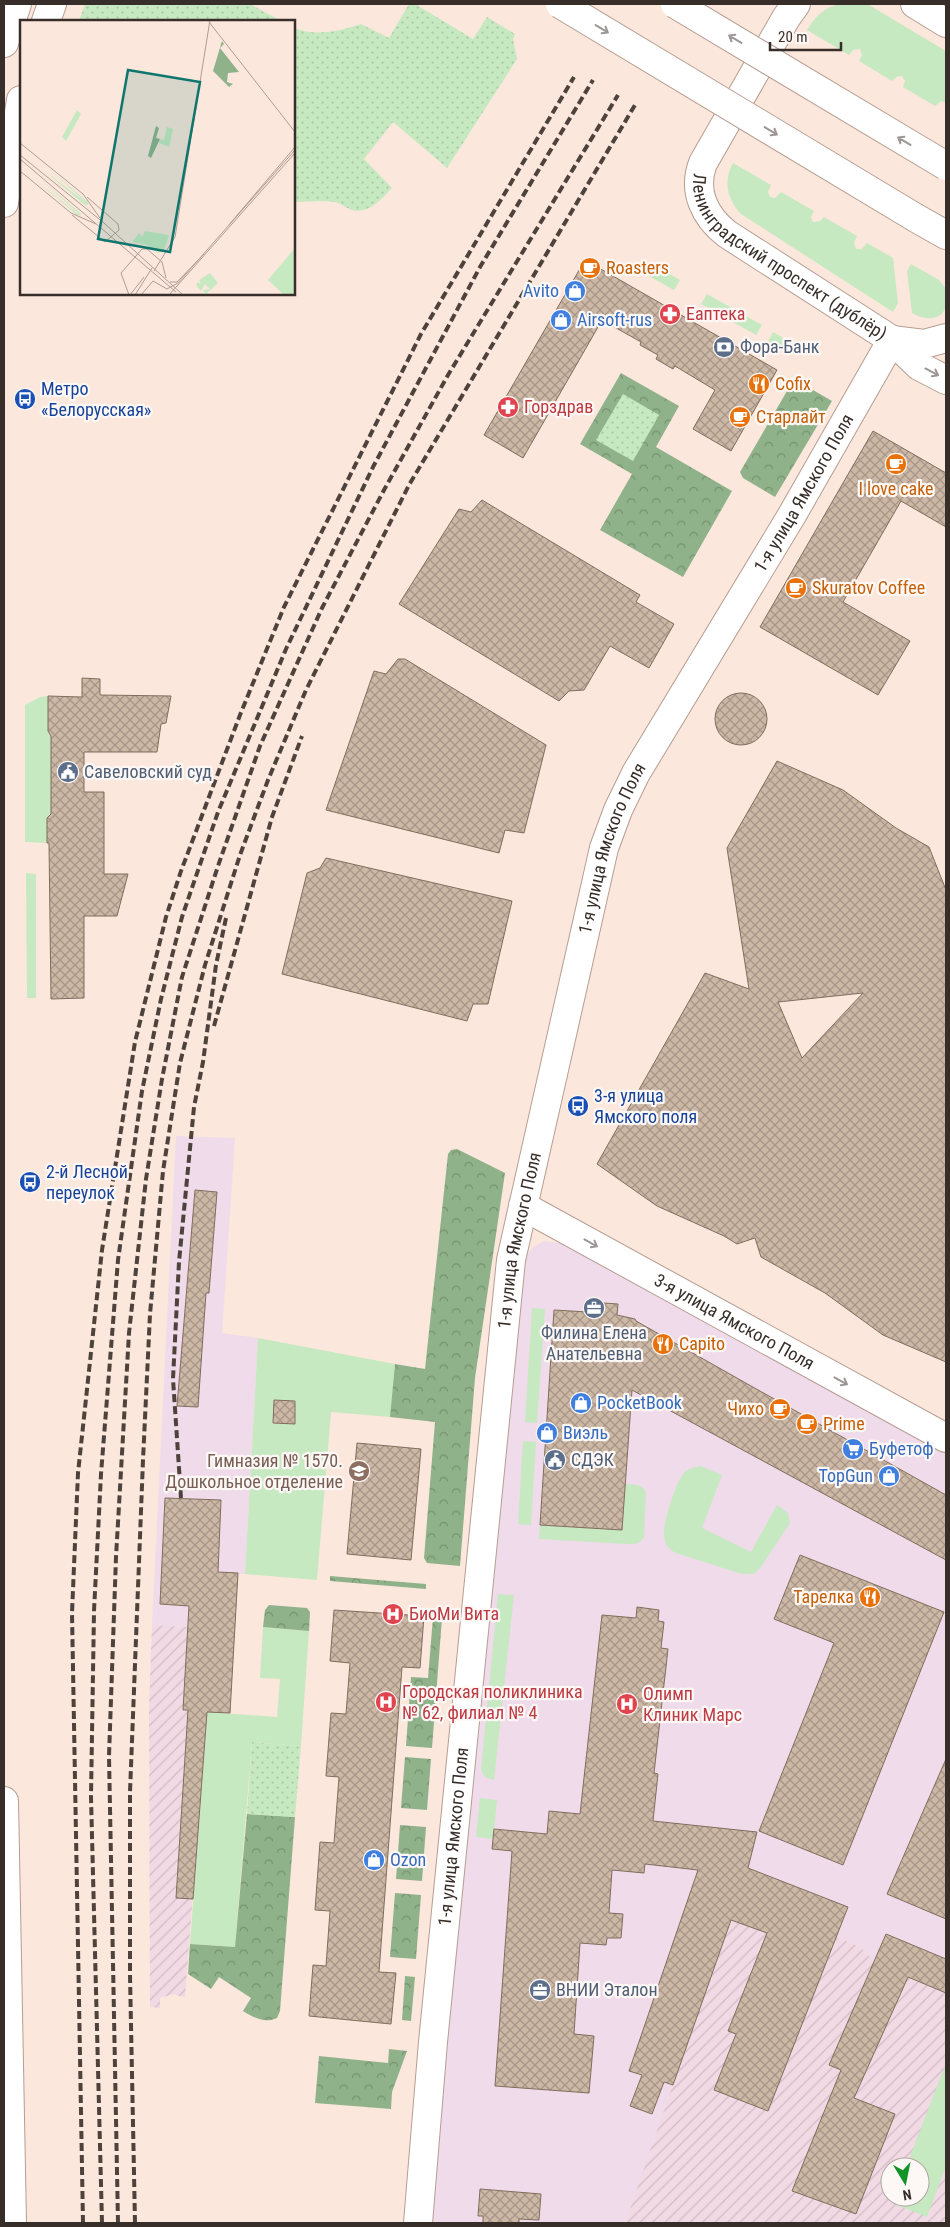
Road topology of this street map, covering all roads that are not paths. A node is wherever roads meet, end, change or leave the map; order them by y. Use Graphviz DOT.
graph roads {
  1 [pos="17,4"];
  2 [pos="52,4"];
  3 [pos="560,4"];
  4 [pos="676,4"];
  5 [pos="796,4"];
  6 [pos="915,4"];
  7 [pos="46,20"];
  8 [pos="946,23"];
  9 [pos="4,43"];
  10 [pos="20,106"];
  11 [pos="946,166"];
  12 [pos="4,203"];
  13 [pos="945,243"];
  14 [pos="946,338"];
  15 [pos="892,340"];
  16 [pos="946,380"];
  17 [pos="523,1206"];
  18 [pos="946,1438"];
  19 [pos="4,1801"];
  20 [pos="5,1950"];
  21 [pos="12,2223"];
  22 [pos="418,2223"];
  1 -- 9 [label="street"];
  2 -- 7 [label="street"];
  3 -- 13 [label="street, one-way, bridge"];
  11 -- 4 [label="street, one-way, bridge"];
  5 -- 15 [label="street, Ленинградский проспект (дублёр)"];
  6 -- 8 [label="street"];
  10 -- 12 [label="street"];
  14 -- 15 [label="street"];
  15 -- 16 [label="street, Ленинградский проспект (дублёр), one-way"];
  15 -- 17 [label="street, 1-я улица Ямского Поля"];
  17 -- 18 [label="street, 3-я улица Ямского Поля, one-way"];
  17 -- 22 [label="street, 1-я улица Ямского Поля"];
  19 -- 20 [label="street"];
  20 -- 21 [label="street"];
}
